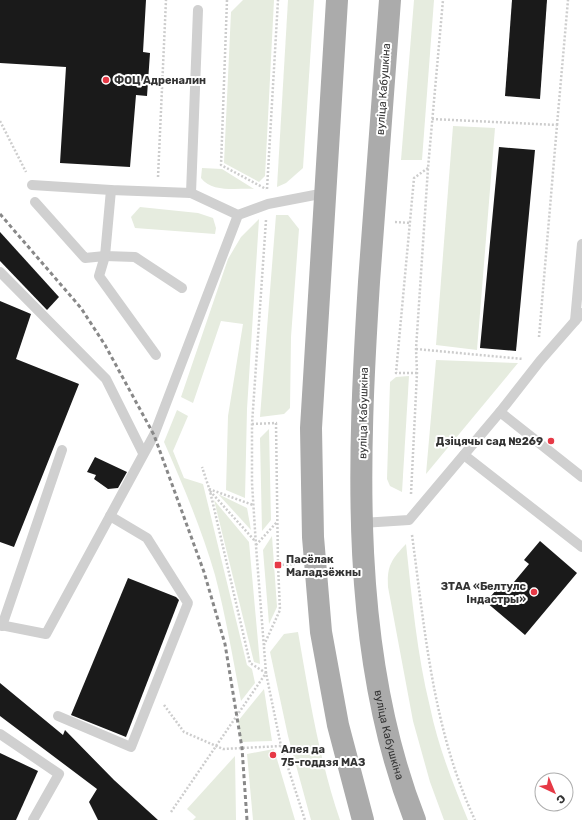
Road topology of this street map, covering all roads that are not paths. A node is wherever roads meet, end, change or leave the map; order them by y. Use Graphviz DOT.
graph roads {
  1 [pos="337,0"];
  2 [pos="390,0"];
  3 [pos="198,10"];
  4 [pos="32,185"];
  5 [pos="111,190"];
  6 [pos="191,193"];
  7 [pos="325,194"];
  8 [pos="35,202"];
  9 [pos="238,215"];
  10 [pos="582,244"];
  11 [pos="105,256"];
  12 [pos="0,272"];
  13 [pos="182,288"];
  14 [pos="579,317"];
  15 [pos="156,355"];
  16 [pos="500,412"];
  17 [pos="62,450"];
  18 [pos="143,453"];
  19 [pos="464,455"];
  20 [pos="582,477"];
  21 [pos="110,516"];
  22 [pos="362,523"];
  23 [pos="582,548"];
  24 [pos="1,626"];
  25 [pos="58,716"];
  26 [pos="0,734"];
  27 [pos="411,819"];
  28 [pos="33,820"];
  29 [pos="363,820"];
  1 -- 7 [label="main road"];
  2 -- 22 [label="main road, вуліца Кабушкіна"];
  3 -- 6 [label="lane"];
  4 -- 5 [label="lane"];
  5 -- 6 [label="lane"];
  5 -- 11 [label="lane"];
  6 -- 9 [label="lane"];
  7 -- 9 [label="lane"];
  7 -- 29 [label="main road"];
  8 -- 11 [label="lane"];
  9 -- 18 [label="lane"];
  10 -- 14 [label="lane"];
  11 -- 13 [label="lane"];
  11 -- 15 [label="lane"];
  12 -- 18 [label="lane"];
  14 -- 16 [label="lane"];
  16 -- 19 [label="lane"];
  16 -- 20 [label="lane"];
  17 -- 24 [label="lane"];
  18 -- 21 [label="lane"];
  19 -- 22 [label="lane"];
  19 -- 23 [label="lane"];
  21 -- 24 [label="lane"];
  21 -- 25 [label="lane"];
  22 -- 27 [label="main road, вуліца Кабушкіна"];
  26 -- 28 [label="lane"];
}
